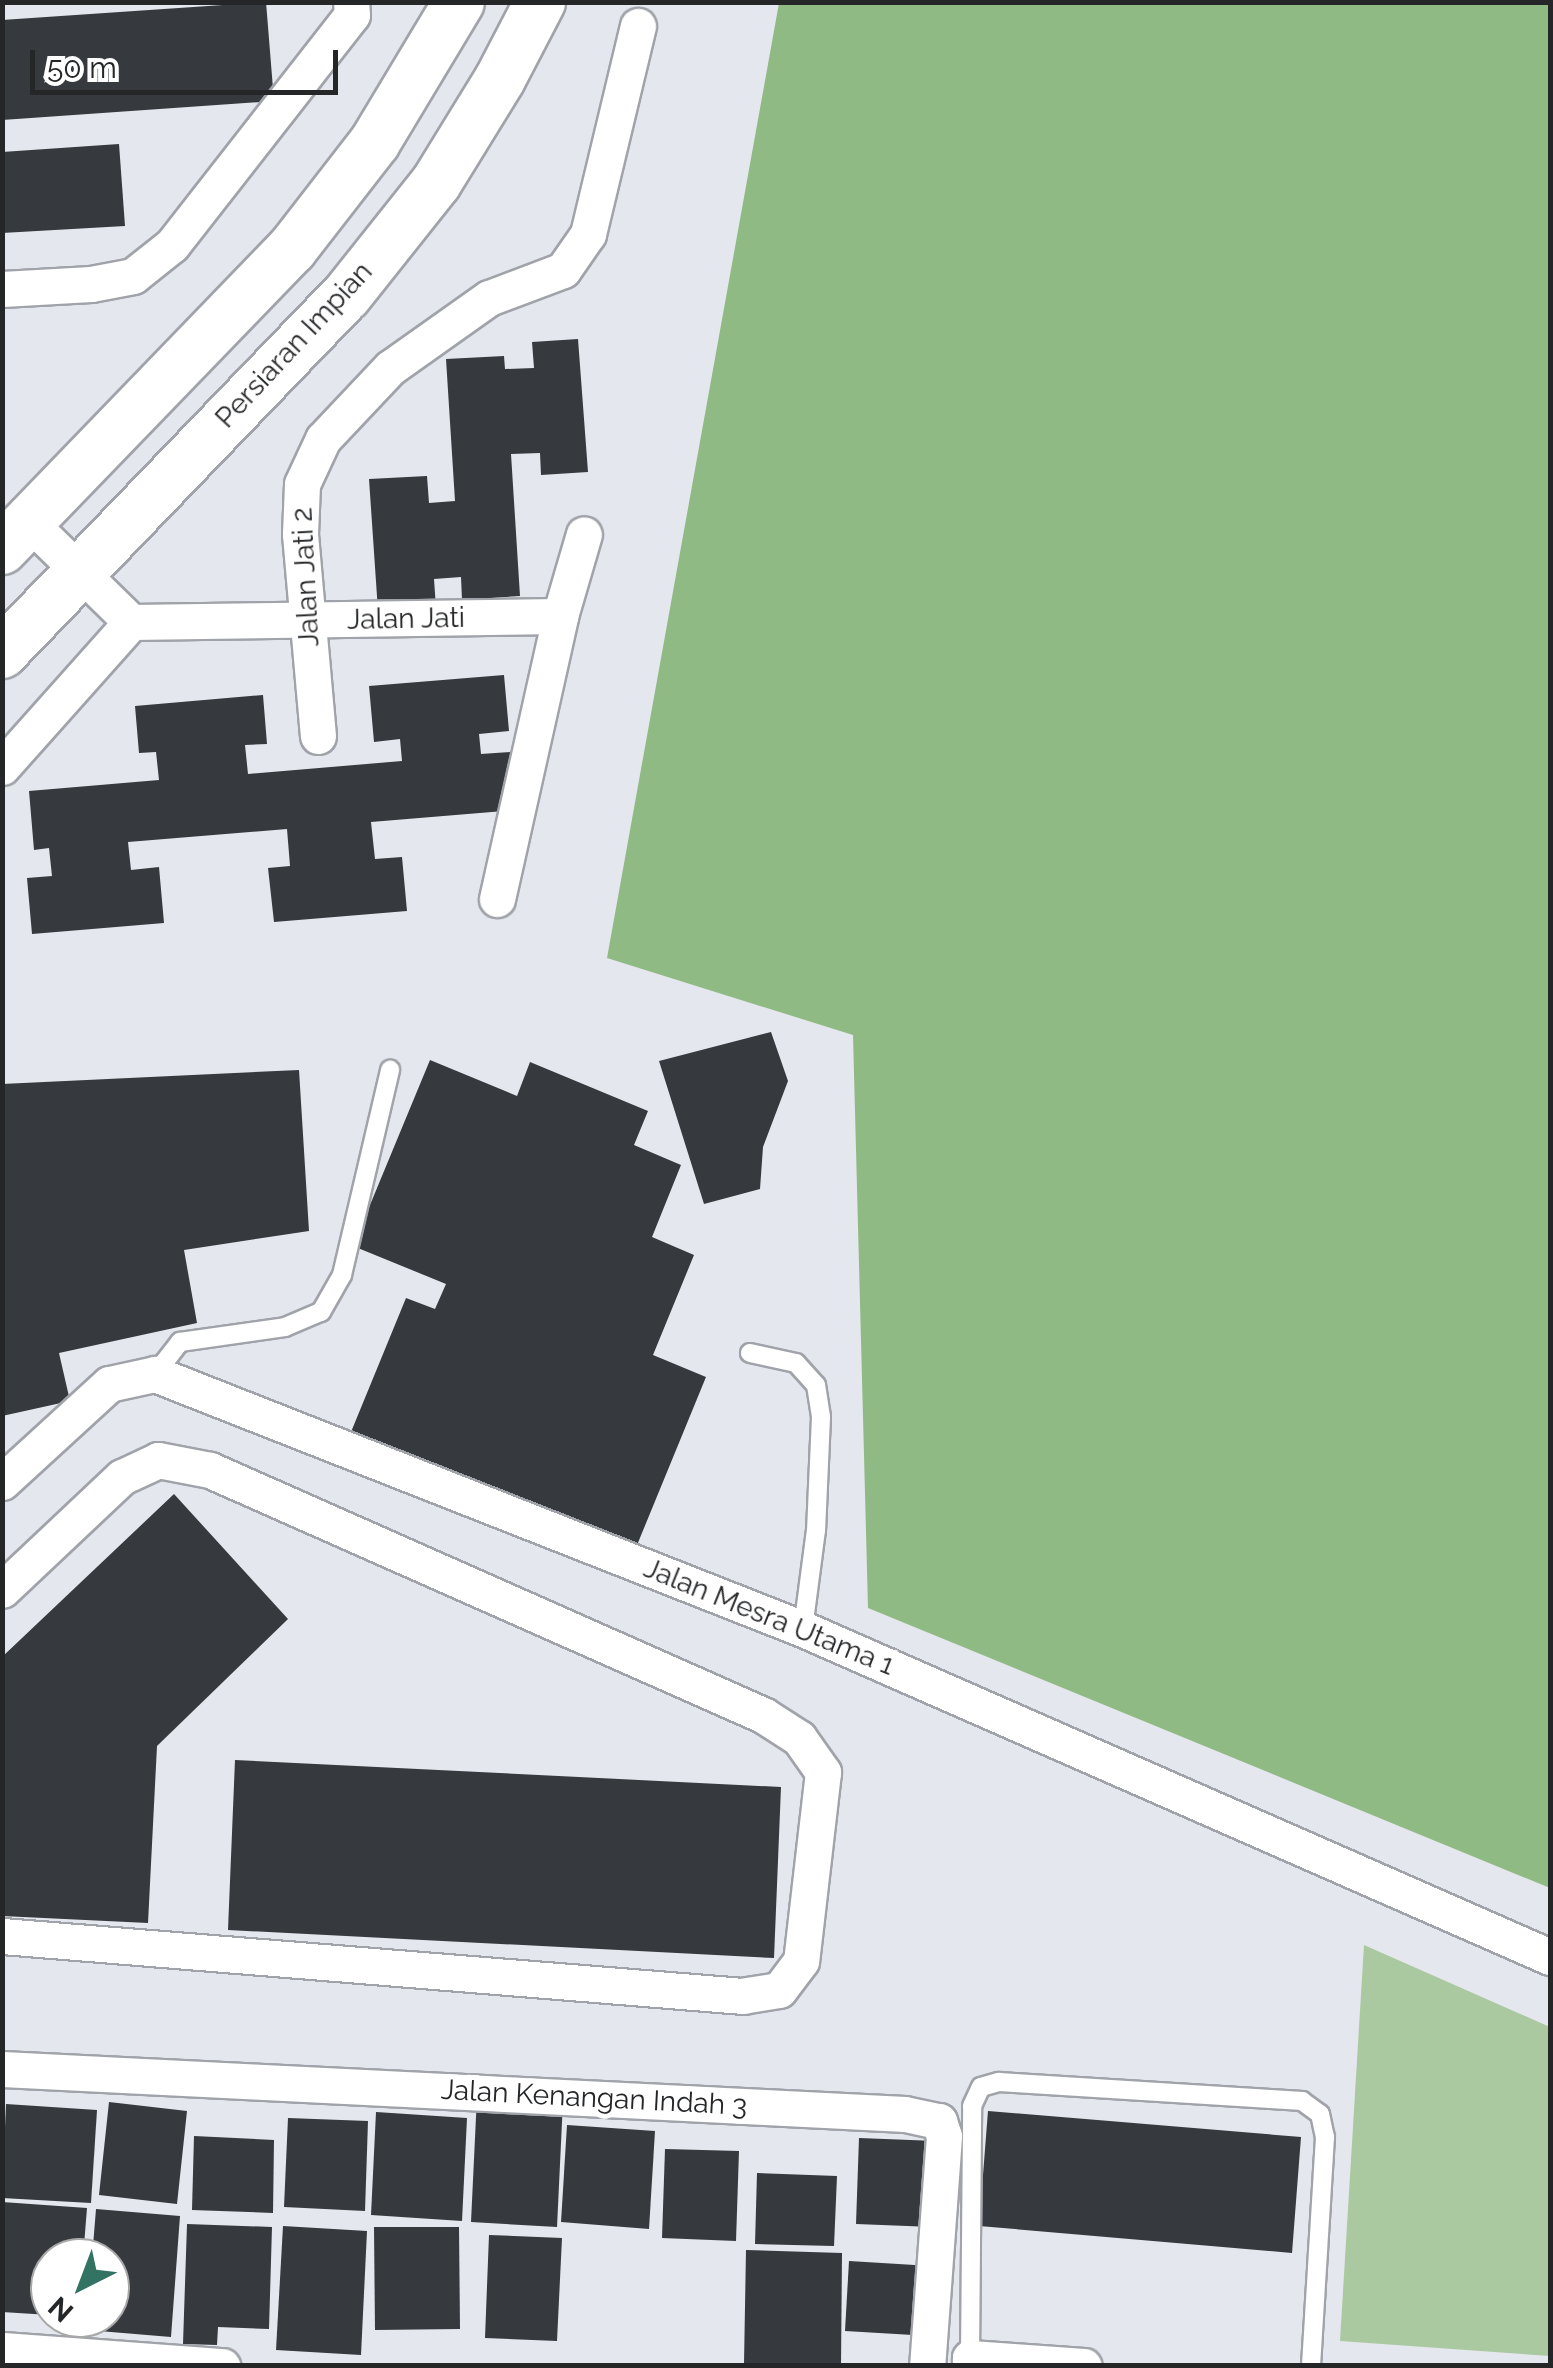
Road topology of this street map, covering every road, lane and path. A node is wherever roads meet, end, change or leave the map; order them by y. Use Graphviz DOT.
graph roads {
  1 [pos="458,2"];
  2 [pos="540,2"];
  3 [pos="351,9"];
  4 [pos="638,26"];
  5 [pos="2,289"];
  6 [pos="584,534"];
  7 [pos="15,535"];
  8 [pos="78,571"];
  9 [pos="560,616"];
  10 [pos="306,620"];
  11 [pos="131,622"];
  12 [pos="2,653"];
  13 [pos="318,736"];
  14 [pos="2,767"];
  15 [pos="497,899"];
  16 [pos="390,1070"];
  17 [pos="750,1353"];
  18 [pos="155,1374"];
  19 [pos="2,1482"];
  20 [pos="2,1590"];
  21 [pos="803,1628"];
  22 [pos="2,1936"];
  23 [pos="1550,1957"];
  24 [pos="2,2068"];
  25 [pos="2,2350"];
  26 [pos="970,2362"];
  27 [pos="222,2366"];
  28 [pos="927,2366"];
  29 [pos="1084,2366"];
  30 [pos="1310,2366"];
  1 -- 7 [label="street"];
  2 -- 8 [label="street, Persiaran Impian"];
  3 -- 5 [label="street"];
  4 -- 10 [label="street, Jalan Jati 2"];
  6 -- 9 [label="street"];
  7 -- 8 [label="street"];
  8 -- 11 [label="street"];
  8 -- 12 [label="street, Persiaran Impian"];
  9 -- 10 [label="street, Jalan Jati"];
  9 -- 15 [label="street"];
  10 -- 11 [label="street, Jalan Jati"];
  10 -- 13 [label="street, Jalan Jati 2"];
  11 -- 14 [label="street"];
  16 -- 18 [label="lane"];
  17 -- 21 [label="lane"];
  18 -- 19 [label="street"];
  18 -- 21 [label="street, Jalan Mesra Utama 1"];
  20 -- 22 [label="street"];
  21 -- 23 [label="street, Jalan Mesra Utama 1"];
  24 -- 28 [label="street, Jalan Kenangan Indah 3"];
  25 -- 27 [label="street"];
  26 -- 29 [label="street"];
  26 -- 30 [label="lane"];
}
